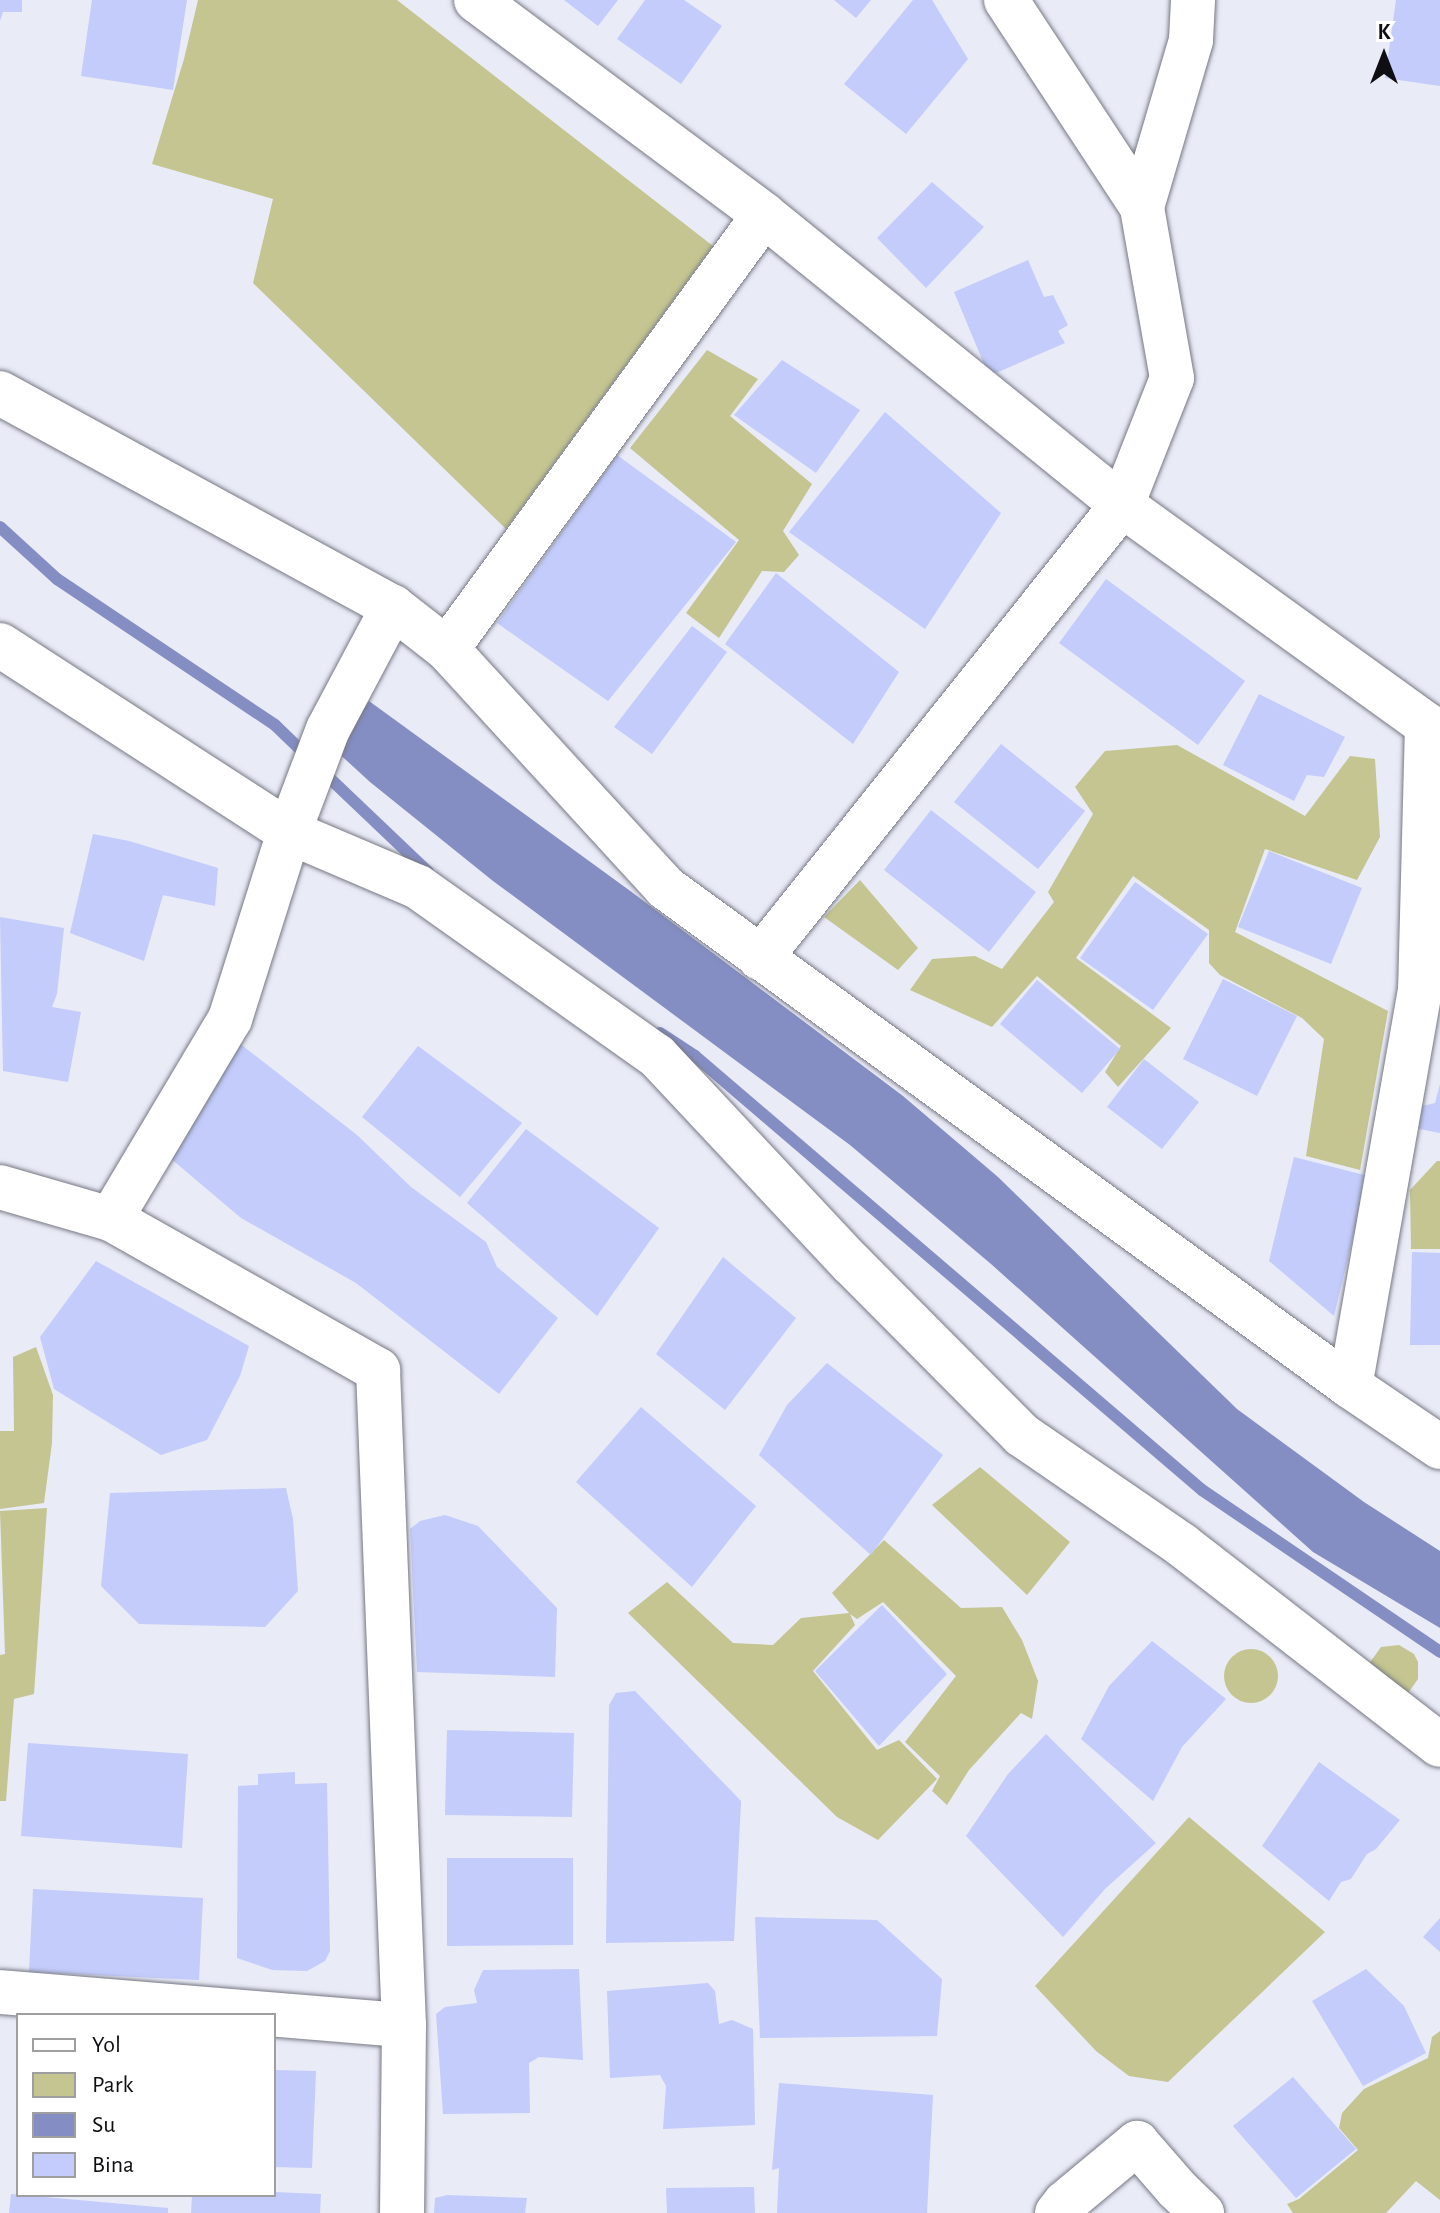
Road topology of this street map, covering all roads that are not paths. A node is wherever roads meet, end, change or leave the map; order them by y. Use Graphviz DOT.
graph roads {
  1 [pos="476,0"];
  2 [pos="1006,0"];
  3 [pos="1193,0"];
  4 [pos="1142,207"];
  5 [pos="764,215"];
  6 [pos="0,393"];
  7 [pos="1122,505"];
  8 [pos="393,607"];
  9 [pos="0,645"];
  10 [pos="447,649"];
  11 [pos="1434,718"];
  12 [pos="289,832"];
  13 [pos="760,958"];
  14 [pos="0,1187"];
  15 [pos="111,1219"];
  16 [pos="1350,1386"];
  17 [pos="1440,1447"];
  18 [pos="1440,1745"];
  19 [pos="0,1992"];
  20 [pos="257,2013"];
  21 [pos="276,2015"];
  22 [pos="404,2025"];
  23 [pos="402,2213"];
  24 [pos="1057,2213"];
  25 [pos="1202,2213"];
  1 -- 5 [label="street"];
  2 -- 4 [label="street"];
  3 -- 4 [label="street"];
  4 -- 7 [label="street"];
  5 -- 7 [label="street"];
  5 -- 10 [label="street"];
  6 -- 8 [label="street"];
  7 -- 11 [label="street"];
  7 -- 13 [label="street"];
  8 -- 10 [label="street"];
  8 -- 12 [label="street"];
  9 -- 12 [label="street"];
  10 -- 13 [label="street"];
  11 -- 16 [label="street"];
  12 -- 15 [label="street"];
  12 -- 18 [label="street"];
  13 -- 16 [label="street"];
  14 -- 15 [label="street"];
  15 -- 22 [label="street"];
  16 -- 17 [label="street"];
  19 -- 20 [label="street"];
  21 -- 22 [label="street"];
  22 -- 23 [label="street"];
  24 -- 25 [label="street"];
}
